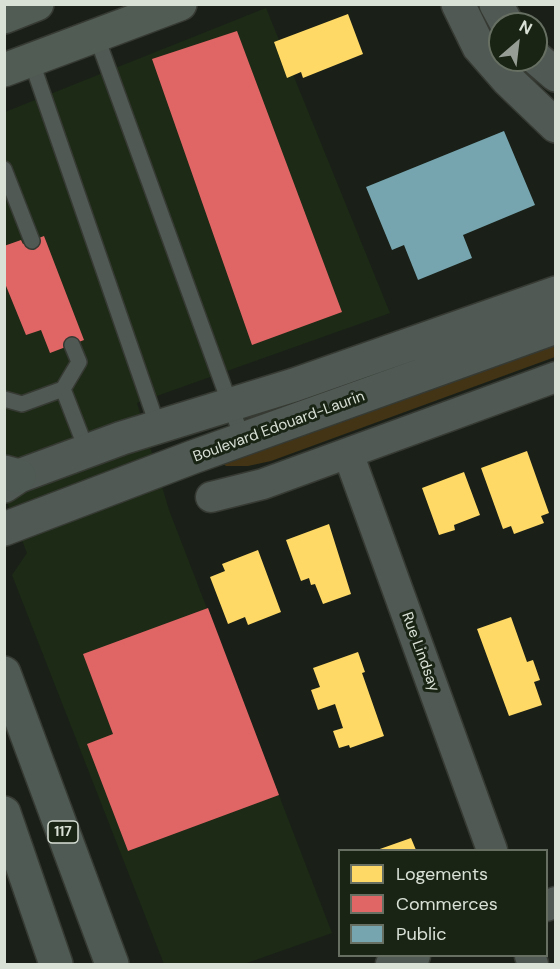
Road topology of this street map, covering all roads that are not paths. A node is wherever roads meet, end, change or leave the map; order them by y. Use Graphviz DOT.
graph roads {
  1 [pos="37,4"];
  2 [pos="180,4"];
  3 [pos="458,4"];
  4 [pos="4,17"];
  5 [pos="96,35"];
  6 [pos="18,65"];
  7 [pos="555,126"];
  8 [pos="4,169"];
  9 [pos="32,241"];
  10 [pos="555,293"];
  11 [pos="555,327"];
  12 [pos="72,345"];
  13 [pos="555,377"];
  14 [pos="63,389"];
  15 [pos="4,399"];
  16 [pos="231,406"];
  17 [pos="158,427"];
  18 [pos="122,438"];
  19 [pos="243,440"];
  20 [pos="87,451"];
  21 [pos="348,453"];
  22 [pos="9,478"];
  23 [pos="132,482"];
  24 [pos="211,497"];
  25 [pos="4,529"];
  26 [pos="4,672"];
  27 [pos="4,813"];
  28 [pos="492,849"];
  29 [pos="412,957"];
  30 [pos="56,964"];
  31 [pos="112,964"];
  32 [pos="392,964"];
  1 -- 4 [label="main road"];
  2 -- 5 [label="main road"];
  3 -- 7 [label="street"];
  5 -- 6 [label="main road"];
  5 -- 16 [label="lane"];
  6 -- 17 [label="lane"];
  8 -- 9 [label="lane"];
  10 -- 16 [label="street"];
  11 -- 19 [label="street, Boulevard Edouard-Laurin"];
  12 -- 14 [label="lane"];
  13 -- 21 [label="street"];
  14 -- 15 [label="lane"];
  14 -- 20 [label="lane"];
  16 -- 17 [label="street"];
  16 -- 19 [label="lane"];
  17 -- 18 [label="street"];
  18 -- 20 [label="street"];
  18 -- 23 [label="street"];
  19 -- 23 [label="street, Boulevard Edouard-Laurin"];
  20 -- 22 [label="street"];
  21 -- 24 [label="street"];
  21 -- 28 [label="street, Rue Lindsay"];
  23 -- 25 [label="street, Boulevard Edouard-Laurin"];
  26 -- 31 [label="main road, 117"];
  27 -- 30 [label="main road"];
  29 -- 32 [label="street"];
}
